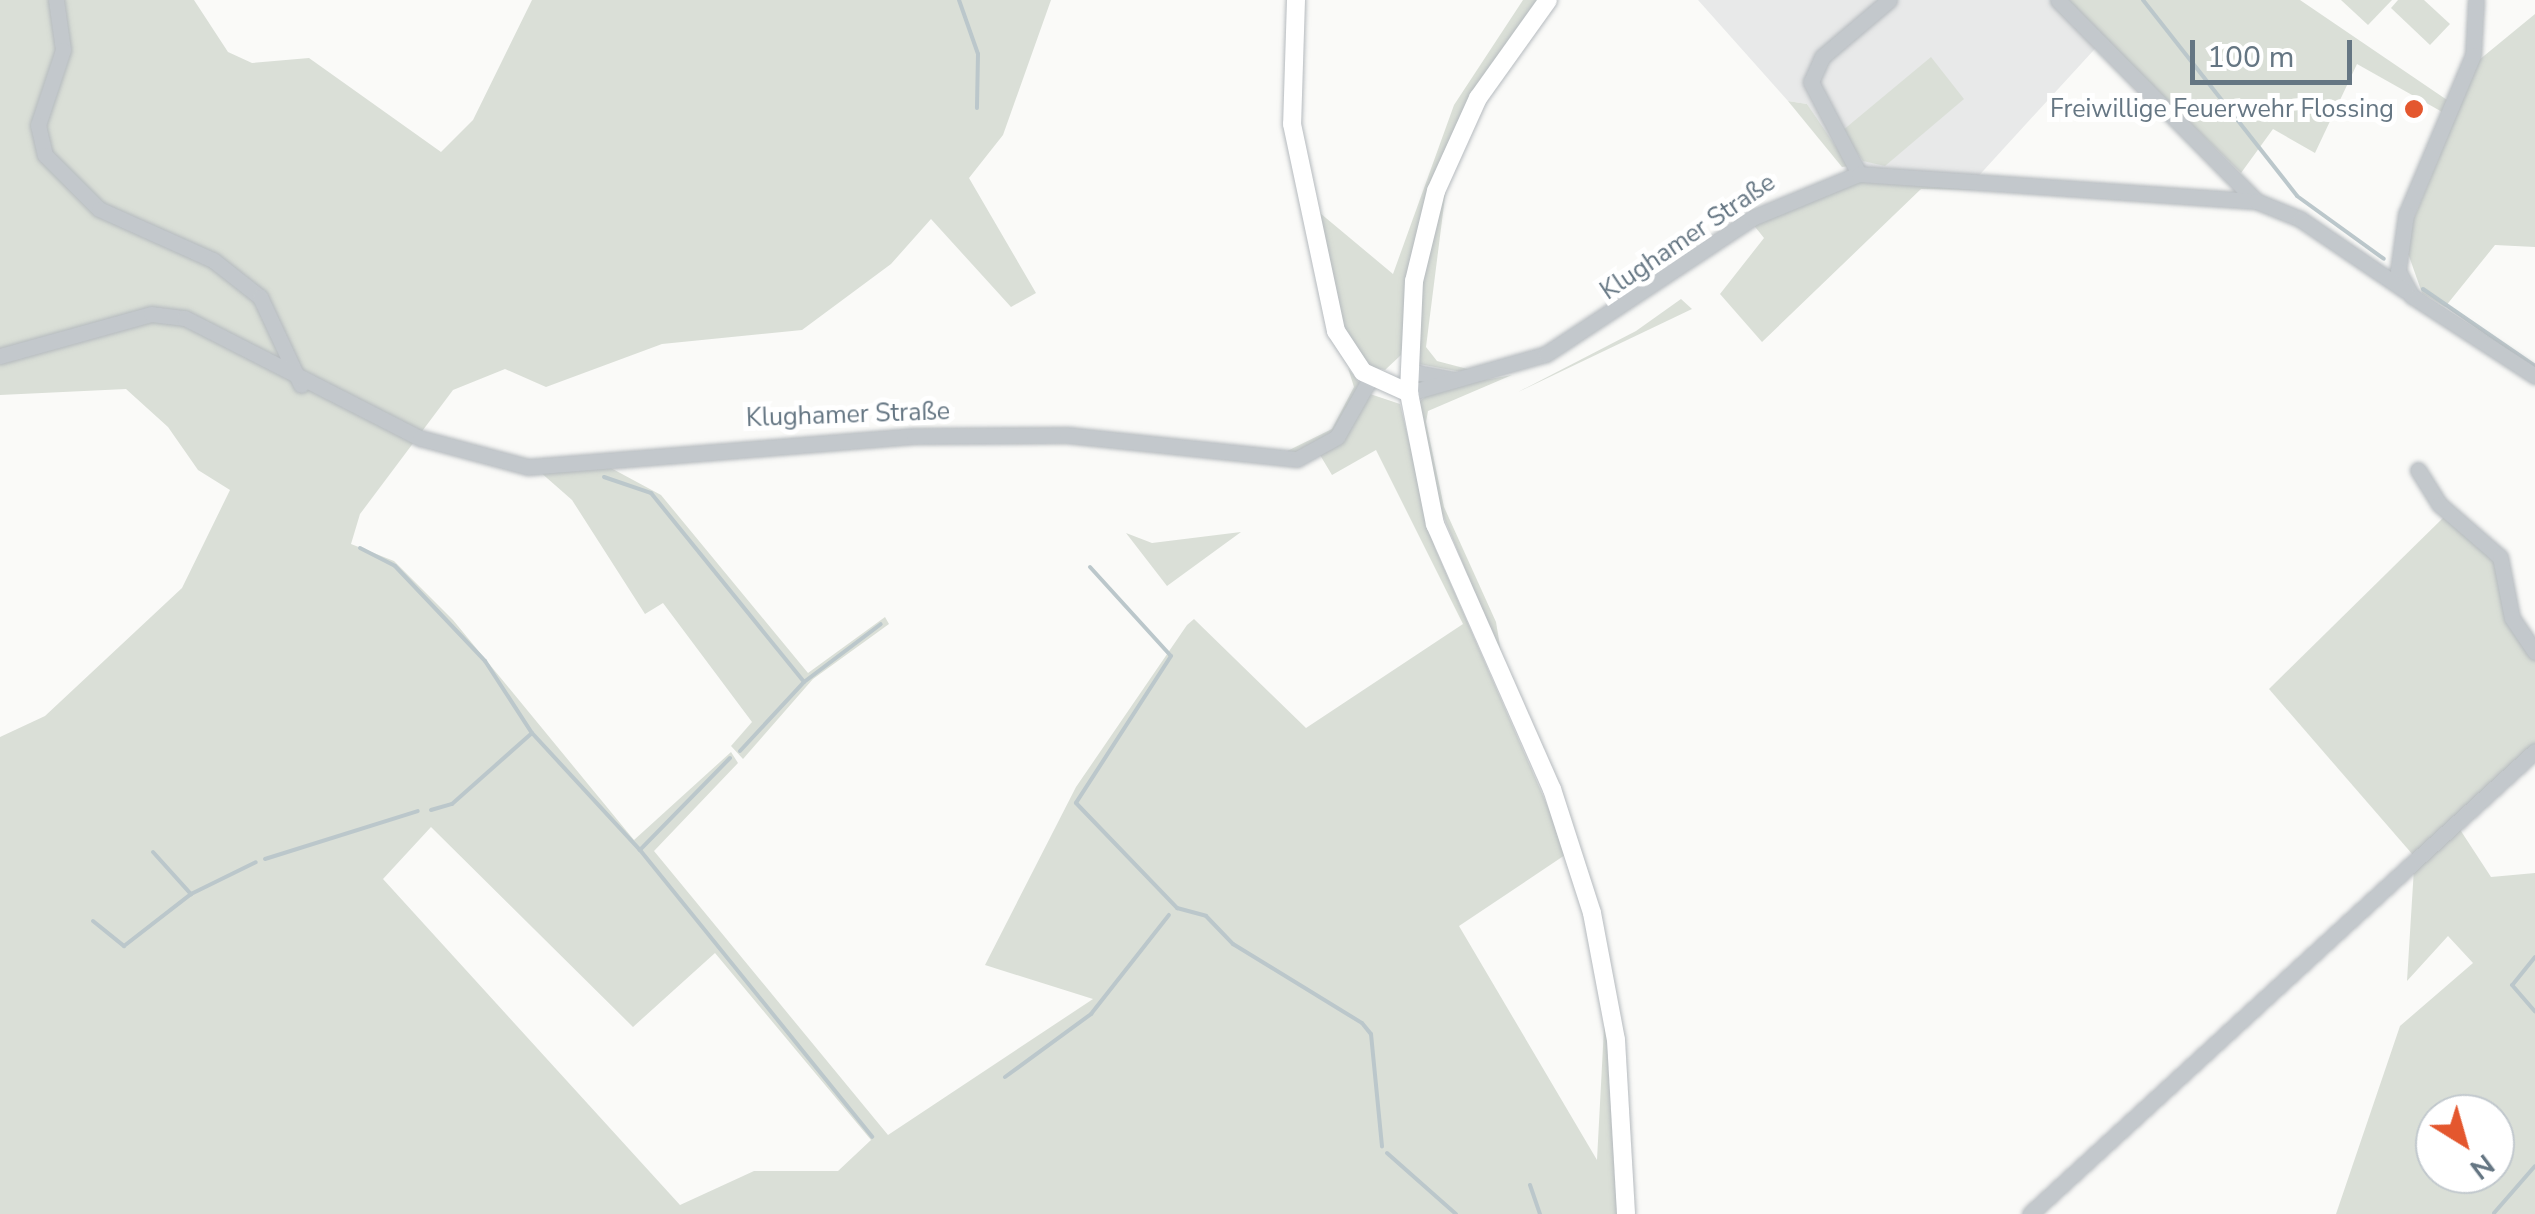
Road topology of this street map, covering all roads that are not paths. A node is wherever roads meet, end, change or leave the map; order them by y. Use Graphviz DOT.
graph roads {
  1 [pos="56,0"];
  2 [pos="1296,0"];
  3 [pos="1548,0"];
  4 [pos="1889,0"];
  5 [pos="2058,0"];
  6 [pos="2476,0"];
  7 [pos="1859,174"];
  8 [pos="2256,201"];
  9 [pos="2406,291"];
  10 [pos="0,356"];
  11 [pos="1409,371"];
  12 [pos="1371,376"];
  13 [pos="2535,376"];
  14 [pos="1455,380"];
  15 [pos="301,384"];
  16 [pos="1409,393"];
  17 [pos="2418,470"];
  18 [pos="2535,652"];
  19 [pos="2535,751"];
  20 [pos="1626,1214"];
  21 [pos="2030,1214"];
  1 -- 15 [label="street"];
  2 -- 12 [label="main road"];
  3 -- 11 [label="main road"];
  4 -- 7 [label="street"];
  5 -- 8 [label="street"];
  6 -- 9 [label="street"];
  7 -- 8 [label="street, Klughamer Straße"];
  7 -- 14 [label="street, Klughamer Straße"];
  8 -- 9 [label="street"];
  9 -- 13 [label="street"];
  10 -- 15 [label="street, Klughamer Straße"];
  11 -- 12 [label="main road"];
  11 -- 14 [label="street, Klughamer Straße"];
  11 -- 16 [label="main road"];
  12 -- 15 [label="street, Klughamer Straße"];
  12 -- 16 [label="main road"];
  14 -- 16 [label="street, Klughamer Straße"];
  16 -- 20 [label="main road"];
  17 -- 18 [label="street"];
  19 -- 21 [label="street"];
}
